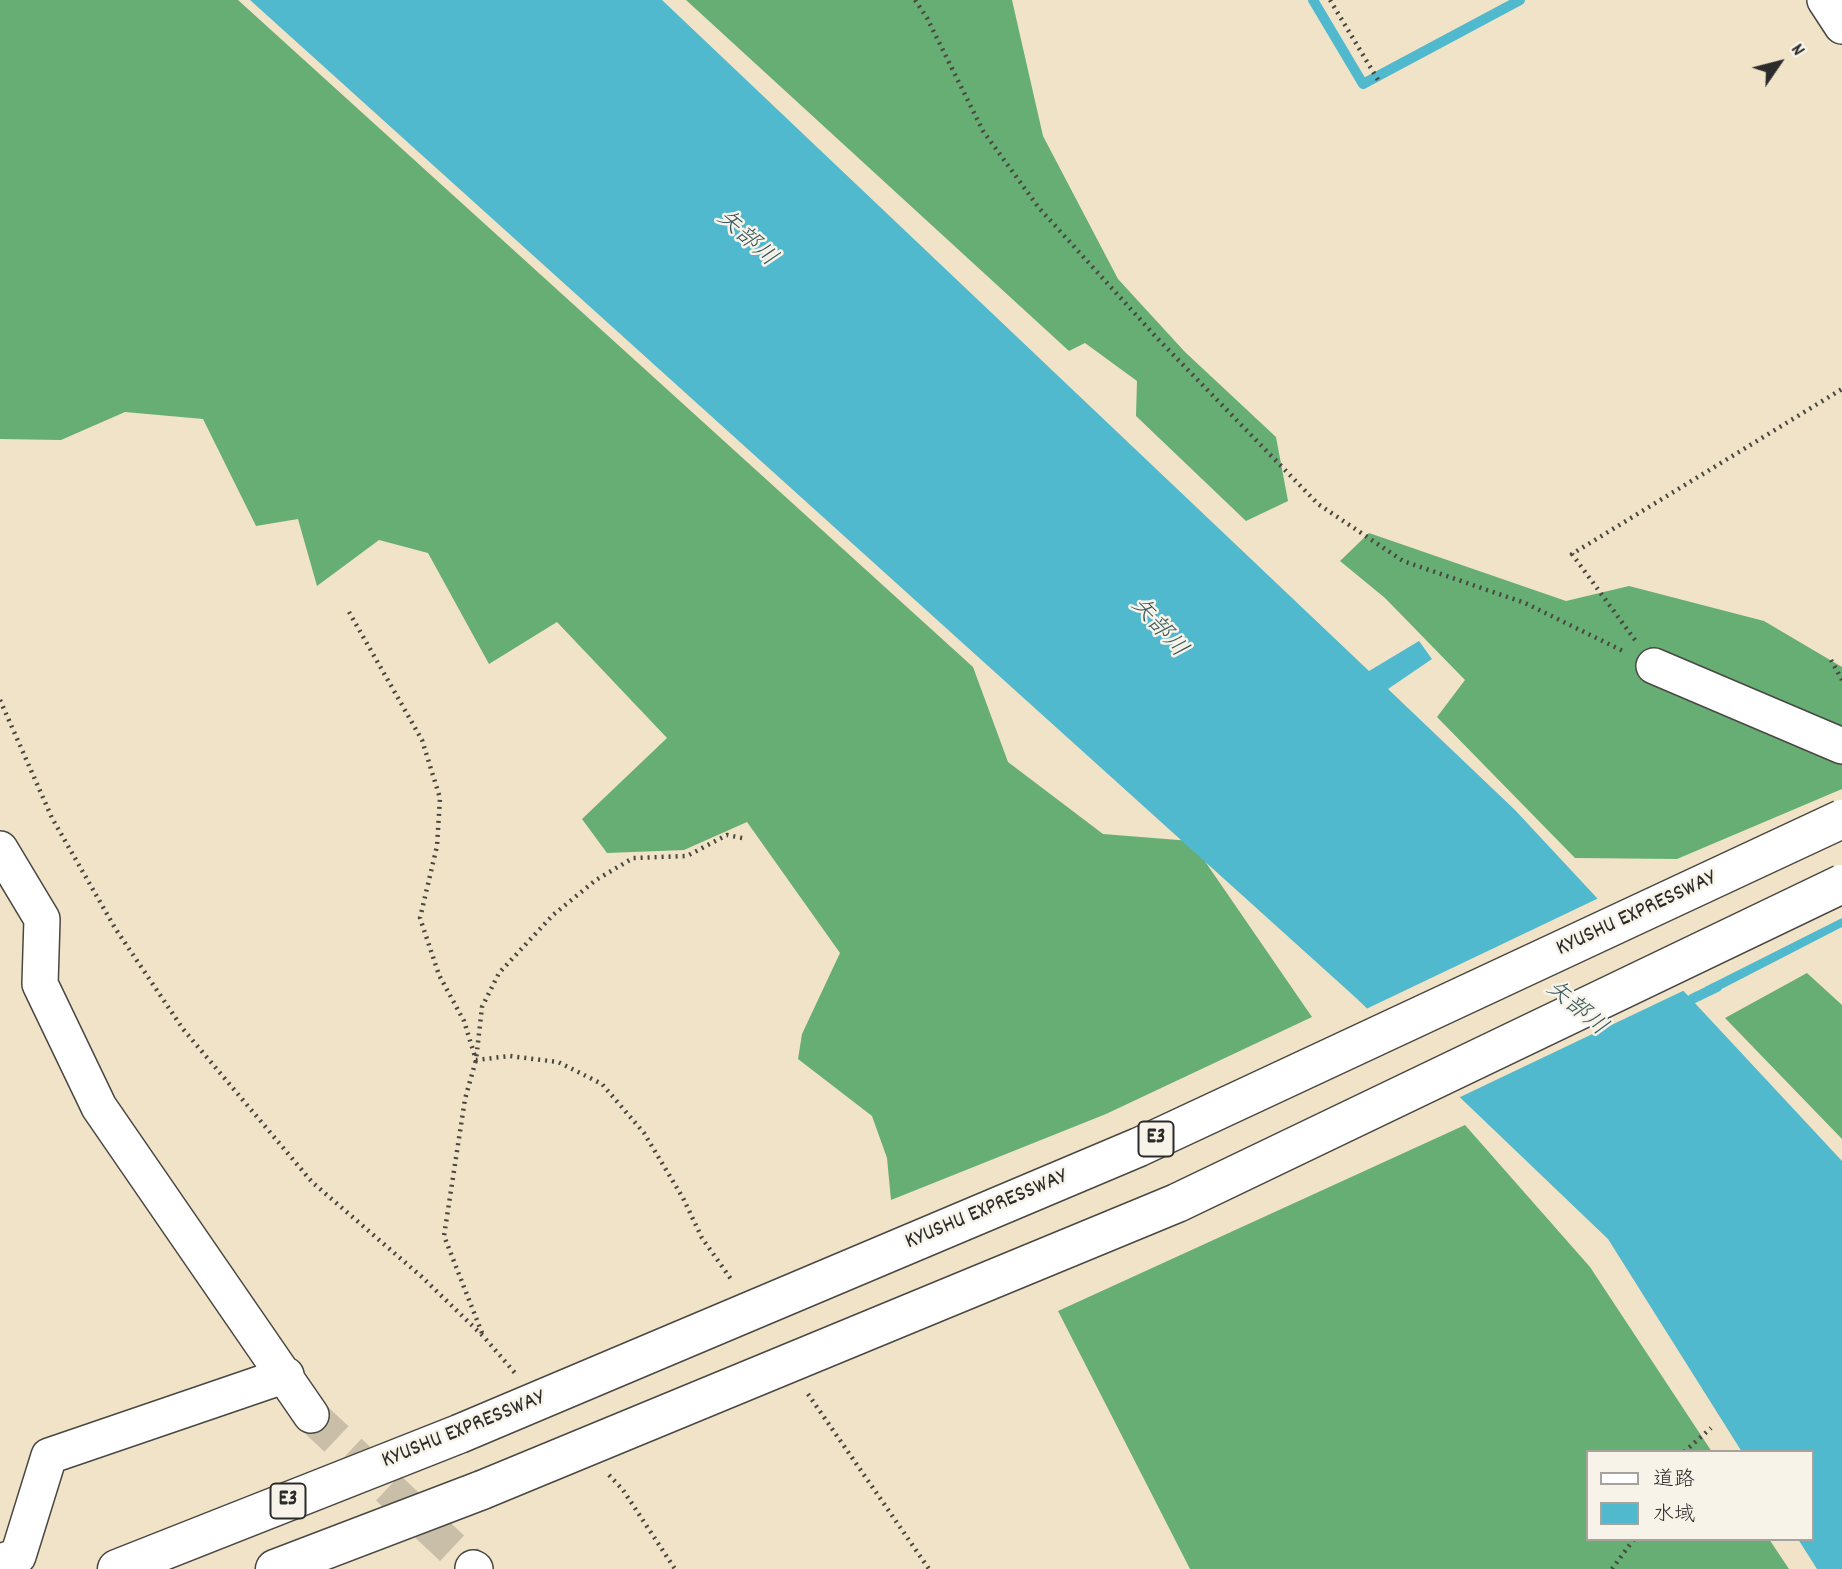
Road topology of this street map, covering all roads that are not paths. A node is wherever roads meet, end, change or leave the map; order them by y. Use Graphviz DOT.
graph roads {
  1 [pos="1825,0"];
  2 [pos="1842,26"];
  3 [pos="1654,666"];
  4 [pos="1842,746"];
  5 [pos="1842,819"];
  6 [pos="0,849"];
  7 [pos="1842,884"];
  8 [pos="286,1375"];
  9 [pos="311,1415"];
  10 [pos="0,1562"];
  11 [pos="117,1569"];
  12 [pos="275,1569"];
  1 -- 2 [label="street"];
  3 -- 4 [label="street"];
  5 -- 11 [label="highway, KYUSHU EXPRESSWAY / E3, bridge"];
  6 -- 8 [label="street"];
  7 -- 12 [label="highway, bridge"];
  8 -- 9 [label="street"];
  8 -- 10 [label="street"];
}
